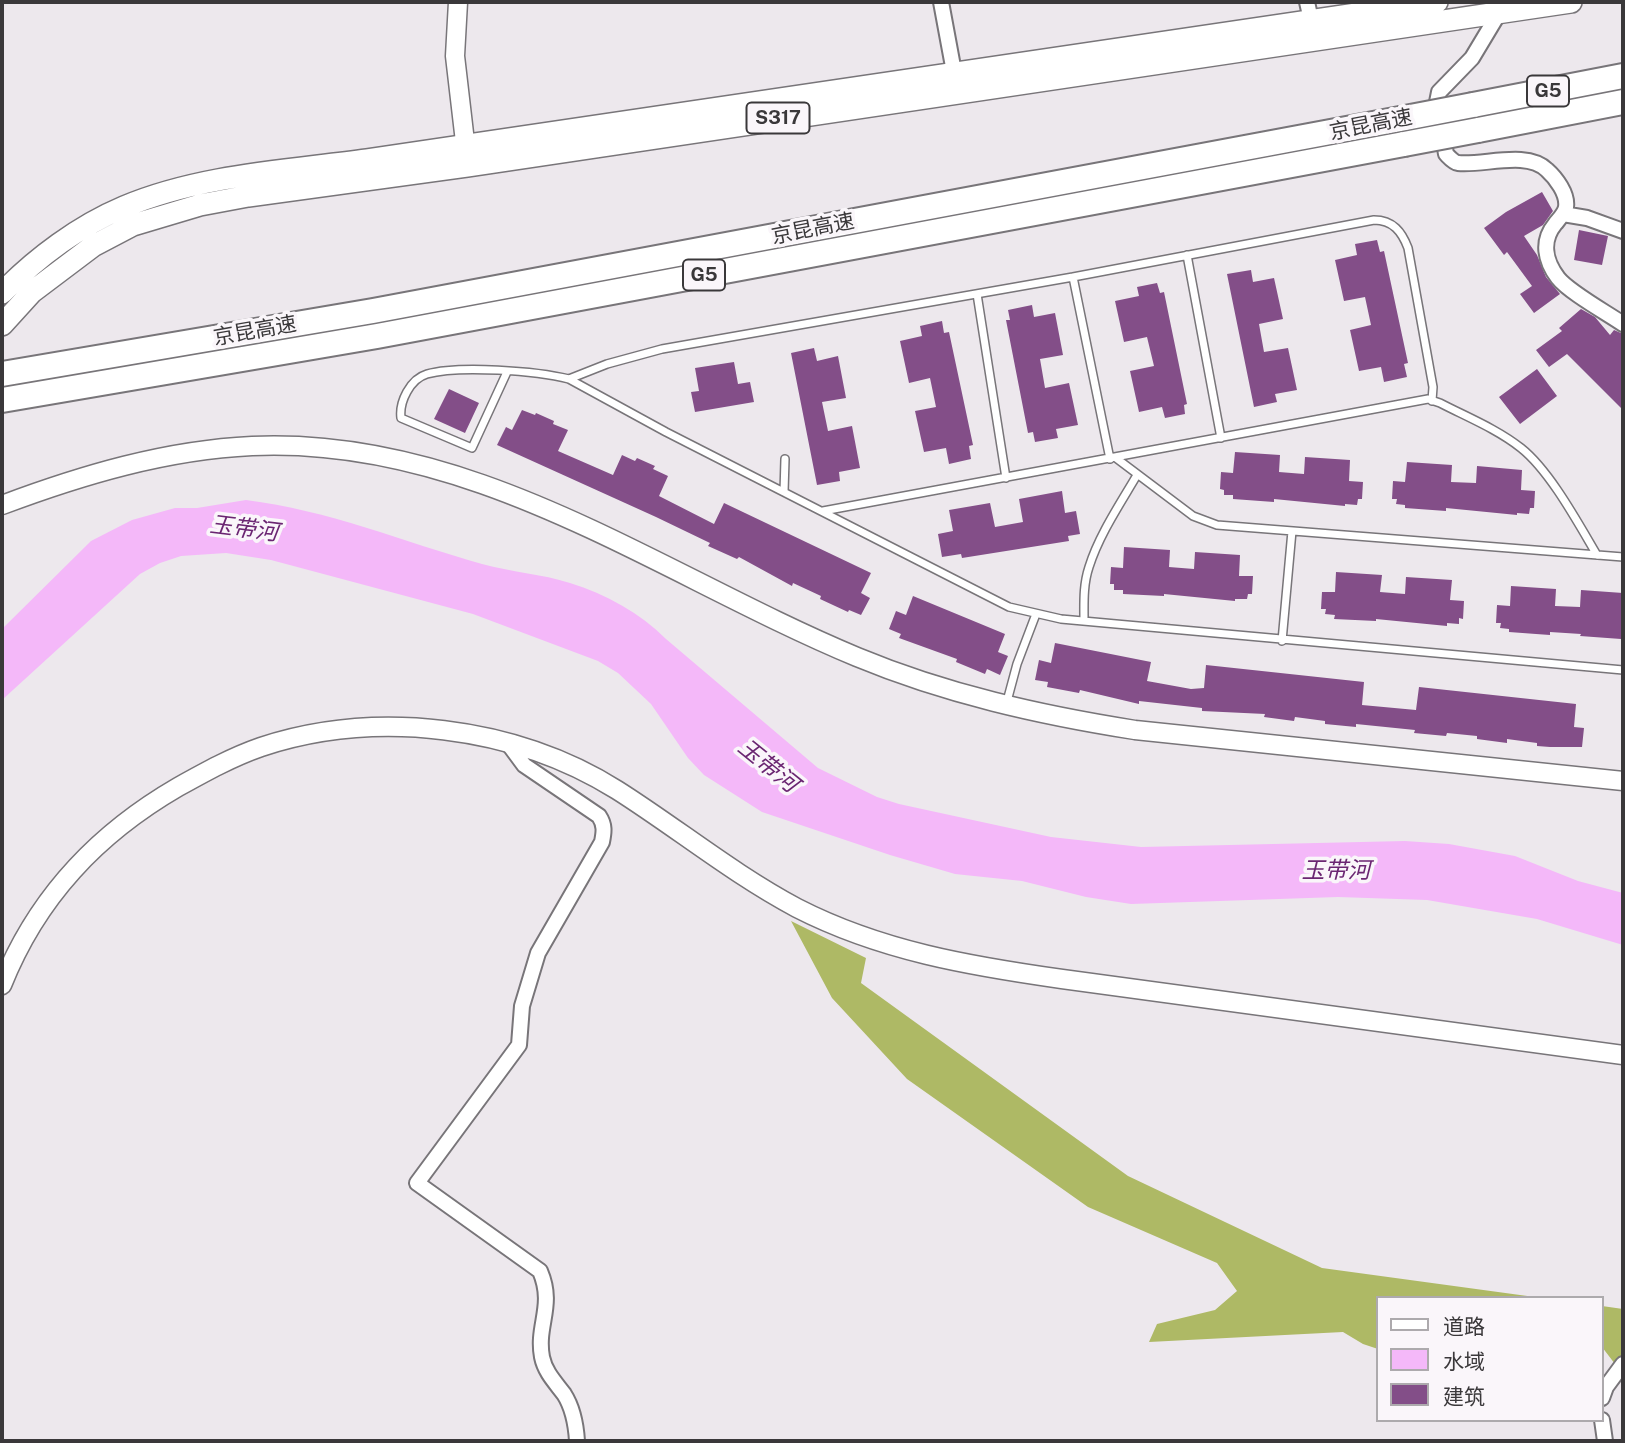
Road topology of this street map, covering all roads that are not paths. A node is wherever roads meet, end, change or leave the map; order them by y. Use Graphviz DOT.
graph roads {
  1 [pos="457,2"];
  2 [pos="941,2"];
  3 [pos="1437,2"];
  4 [pos="1571,2"];
  5 [pos="1309,11"];
  6 [pos="1499,13"];
  7 [pos="954,72"];
  8 [pos="1623,76"];
  9 [pos="1623,102"];
  10 [pos="466,156"];
  11 [pos="1563,214"];
  12 [pos="1623,231"];
  13 [pos="1187,256"];
  14 [pos="1073,277"];
  15 [pos="977,294"];
  16 [pos="6,310"];
  17 [pos="1623,324"];
  18 [pos="507,372"];
  19 [pos="2,374"];
  20 [pos="569,379"];
  21 [pos="2,400"];
  22 [pos="1432,401"];
  23 [pos="1221,438"];
  24 [pos="1113,458"];
  25 [pos="785,459"];
  26 [pos="1137,475"];
  27 [pos="1006,478"];
  28 [pos="784,492"];
  29 [pos="2,505"];
  30 [pos="823,511"];
  31 [pos="1292,531"];
  32 [pos="1597,555"];
  33 [pos="1623,557"];
  34 [pos="1036,614"];
  35 [pos="1084,621"];
  36 [pos="1282,641"];
  37 [pos="1623,670"];
  38 [pos="1006,705"];
  39 [pos="508,742"];
  40 [pos="1623,781"];
  41 [pos="2,985"];
  42 [pos="1623,1055"];
  43 [pos="1623,1364"];
  44 [pos="1604,1392"];
  45 [pos="1602,1422"];
  46 [pos="577,1441"];
  47 [pos="1605,1441"];
  1 -- 10 [label="street"];
  2 -- 7 [label="street"];
  3 -- 5 [label="main road, S317"];
  4 -- 6 [label="main road, S317"];
  5 -- 7 [label="main road, S317"];
  6 -- 10 [label="main road, S317"];
  6 -- 11 [label="street"];
  7 -- 10 [label="main road, S317"];
  8 -- 19 [label="highway, 京昆高速 / G5, bridge"];
  9 -- 21 [label="highway, 京昆高速 / G5, bridge"];
  10 -- 16 [label="main road, S317"];
  11 -- 12 [label="street"];
  11 -- 17 [label="street"];
  13 -- 14 [label="lane"];
  13 -- 22 [label="lane"];
  13 -- 23 [label="lane"];
  14 -- 15 [label="lane"];
  14 -- 24 [label="lane"];
  15 -- 20 [label="lane"];
  15 -- 27 [label="lane"];
  18 -- 18 [label="lane"];
  18 -- 20 [label="lane"];
  20 -- 28 [label="lane"];
  22 -- 23 [label="lane"];
  22 -- 32 [label="lane"];
  23 -- 24 [label="lane"];
  24 -- 26 [label="lane"];
  24 -- 27 [label="lane"];
  25 -- 28 [label="lane"];
  26 -- 31 [label="lane"];
  26 -- 35 [label="lane"];
  27 -- 30 [label="lane"];
  28 -- 30 [label="lane"];
  29 -- 38 [label="street"];
  30 -- 34 [label="lane"];
  31 -- 32 [label="lane"];
  31 -- 36 [label="lane"];
  32 -- 33 [label="lane"];
  34 -- 35 [label="lane"];
  34 -- 38 [label="lane"];
  35 -- 36 [label="lane"];
  36 -- 37 [label="lane"];
  38 -- 40 [label="street"];
  39 -- 41 [label="street"];
  39 -- 42 [label="street"];
  39 -- 46 [label="street"];
  43 -- 44 [label="street"];
  45 -- 47 [label="street"];
}
